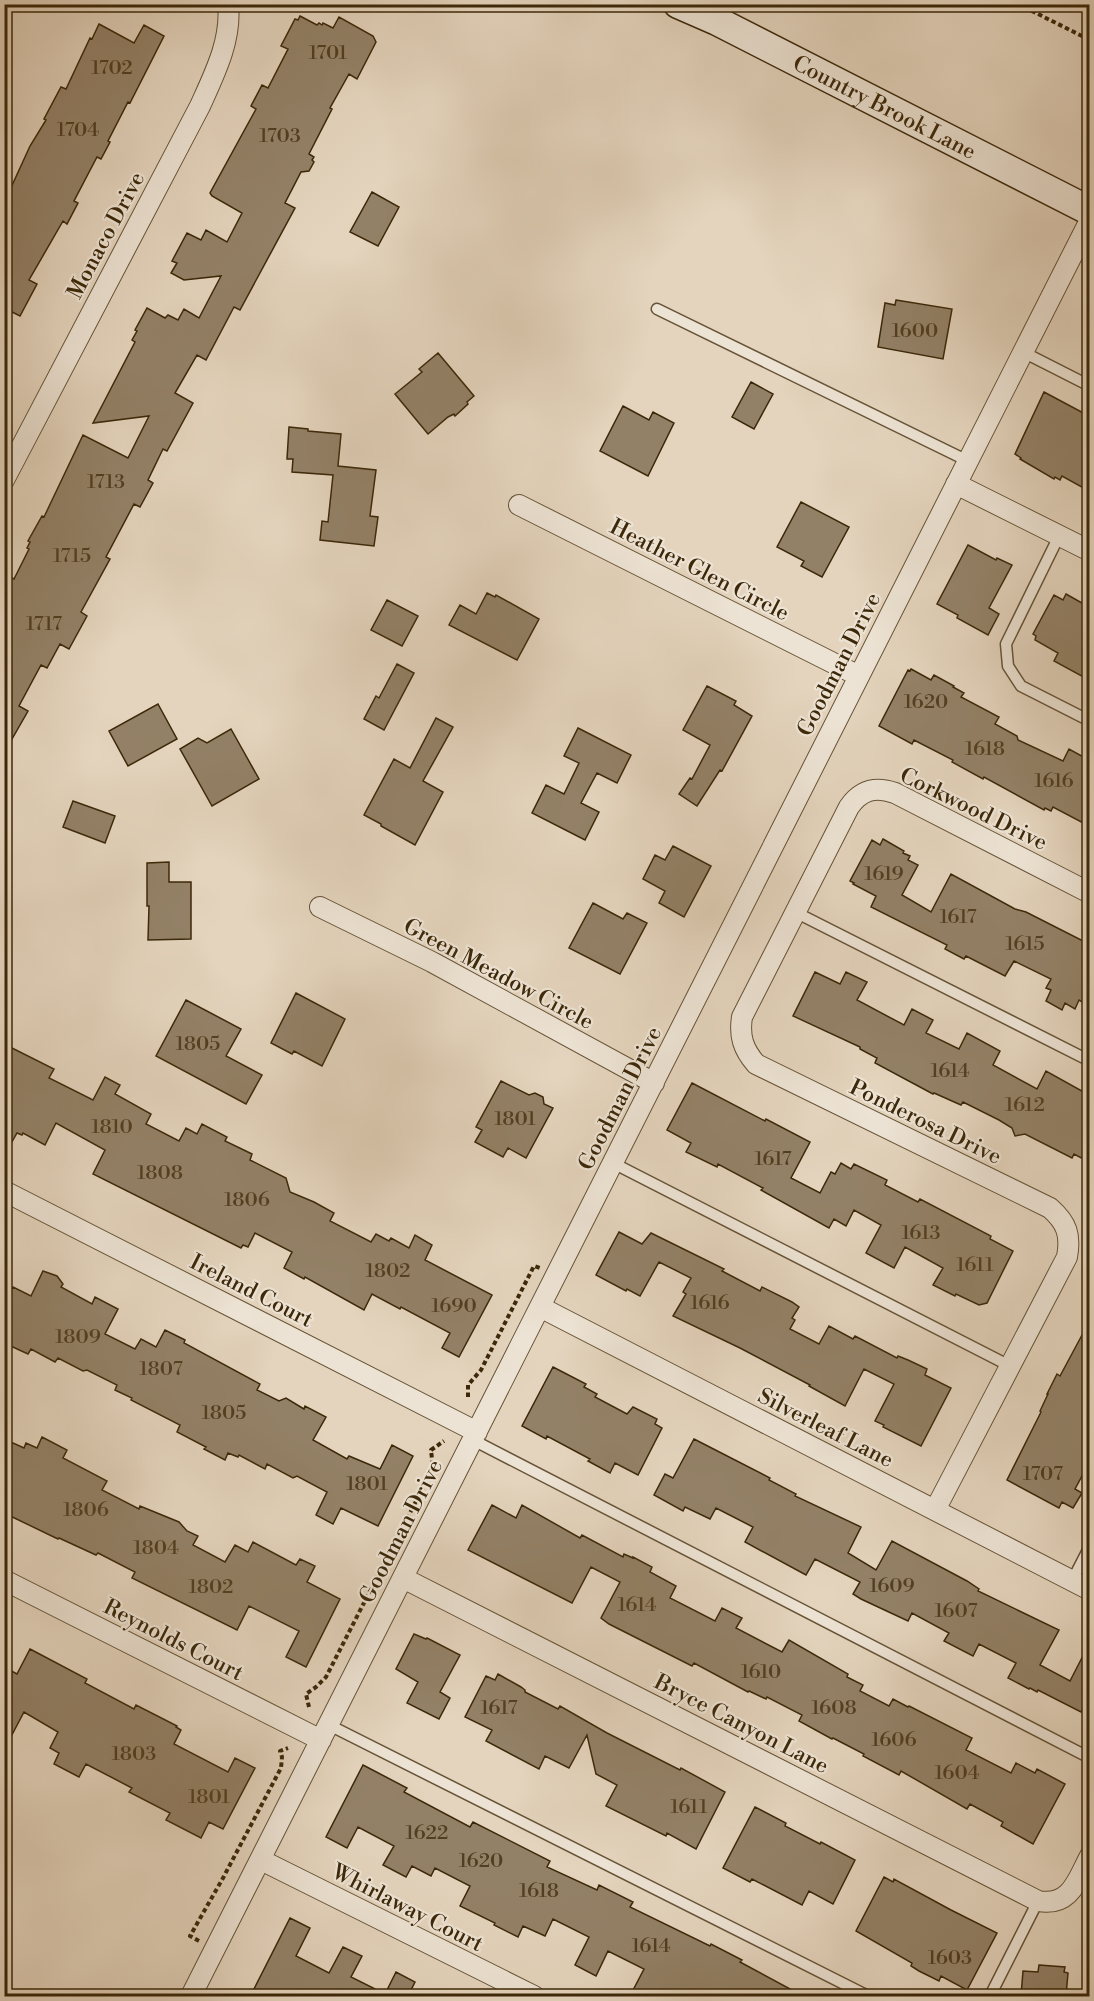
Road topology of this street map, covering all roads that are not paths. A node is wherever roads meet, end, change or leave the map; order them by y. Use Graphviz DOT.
graph roads {
  1 [pos="228,4"];
  2 [pos="678,4"];
  3 [pos="1086,198"];
  4 [pos="1089,220"];
  5 [pos="657,309"];
  6 [pos="1023,352"];
  7 [pos="1089,386"];
  8 [pos="968,461"];
  9 [pos="4,480"];
  10 [pos="956,484"];
  11 [pos="519,505"];
  12 [pos="1059,536"];
  13 [pos="1089,551"];
  14 [pos="859,676"];
  15 [pos="1089,721"];
  16 [pos="867,791"];
  17 [pos="1089,893"];
  18 [pos="320,908"];
  19 [pos="795,912"];
  20 [pos="1089,1061"];
  21 [pos="654,1083"];
  22 [pos="613,1163"];
  23 [pos="4,1191"];
  24 [pos="540,1307"];
  25 [pos="1010,1366"];
  26 [pos="475,1436"];
  27 [pos="935,1510"];
  28 [pos="1089,1546"];
  29 [pos="403,1578"];
  30 [pos="4,1581"];
  31 [pos="1081,1585"];
  32 [pos="325,1733"];
  33 [pos="1089,1758"];
  34 [pos="1089,1856"];
  35 [pos="261,1860"];
  36 [pos="1038,1901"];
  37 [pos="191,1996"];
  38 [pos="534,1996"];
  39 [pos="868,1996"];
  40 [pos="990,1996"];
  1 -- 9 [label="street, Monaco Drive"];
  2 -- 3 [label="street, Country Brook Lane"];
  4 -- 6 [label="street, Goodman Drive"];
  5 -- 8 [label="lane"];
  6 -- 7 [label="lane"];
  6 -- 8 [label="street, Goodman Drive"];
  8 -- 10 [label="street, Goodman Drive"];
  10 -- 12 [label="street"];
  10 -- 14 [label="street, Goodman Drive"];
  11 -- 14 [label="street, Heather Glen Circle"];
  12 -- 13 [label="street"];
  12 -- 15 [label="lane"];
  14 -- 21 [label="street, Goodman Drive"];
  16 -- 17 [label="street, Corkwood Drive"];
  16 -- 19 [label="street, Ponderosa Drive"];
  18 -- 21 [label="street, Green Meadow Circle"];
  19 -- 20 [label="lane"];
  19 -- 25 [label="street, Ponderosa Drive"];
  21 -- 22 [label="street, Goodman Drive"];
  22 -- 24 [label="street, Goodman Drive"];
  22 -- 25 [label="lane"];
  23 -- 26 [label="street, Ireland Court"];
  24 -- 26 [label="street, Goodman Drive"];
  24 -- 27 [label="street, Silverleaf Lane"];
  25 -- 27 [label="street, Ponderosa Drive"];
  26 -- 29 [label="street, Goodman Drive"];
  26 -- 33 [label="lane"];
  27 -- 31 [label="street, Silverleaf Lane"];
  28 -- 31 [label="lane"];
  29 -- 32 [label="street, Goodman Drive"];
  29 -- 36 [label="street, Bryce Canyon Lane"];
  30 -- 32 [label="street, Reynolds Court"];
  32 -- 35 [label="street, Goodman Drive"];
  32 -- 39 [label="lane"];
  34 -- 36 [label="street, Bryce Canyon Lane"];
  35 -- 37 [label="street, Goodman Drive"];
  35 -- 38 [label="street, Whirlaway Court"];
  36 -- 40 [label="lane"];
}
